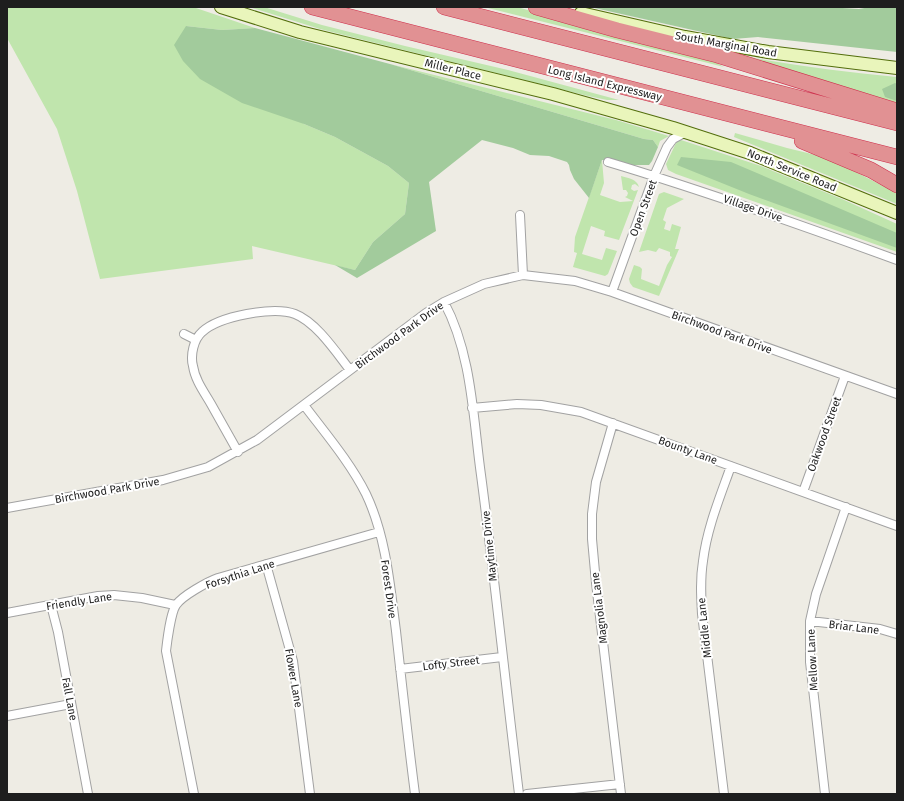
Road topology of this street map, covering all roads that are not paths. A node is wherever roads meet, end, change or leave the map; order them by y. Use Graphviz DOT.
graph roads {
  1 [pos="221,7"];
  2 [pos="312,7"];
  3 [pos="444,7"];
  4 [pos="536,7"];
  5 [pos="556,7"];
  6 [pos="897,68"];
  7 [pos="704,108"];
  8 [pos="897,111"];
  9 [pos="897,123"];
  10 [pos="686,132"];
  11 [pos="897,156"];
  12 [pos="608,162"];
  13 [pos="654,176"];
  14 [pos="897,185"];
  15 [pos="897,213"];
  16 [pos="520,215"];
  17 [pos="897,260"];
  18 [pos="523,275"];
  19 [pos="612,292"];
  20 [pos="444,302"];
  21 [pos="184,334"];
  22 [pos="196,340"];
  23 [pos="350,370"];
  24 [pos="845,376"];
  25 [pos="897,394"];
  26 [pos="304,405"];
  27 [pos="472,408"];
  28 [pos="613,423"];
  29 [pos="238,452"];
  30 [pos="731,466"];
  31 [pos="803,492"];
  32 [pos="846,507"];
  33 [pos="7,508"];
  34 [pos="897,526"];
  35 [pos="379,532"];
  36 [pos="266,564"];
  37 [pos="51,605"];
  38 [pos="175,605"];
  39 [pos="7,613"];
  40 [pos="810,621"];
  41 [pos="897,634"];
  42 [pos="502,658"];
  43 [pos="400,669"];
  44 [pos="70,704"];
  45 [pos="7,716"];
  46 [pos="620,784"];
  47 [pos="88,794"];
  48 [pos="194,794"];
  49 [pos="310,794"];
  50 [pos="415,794"];
  51 [pos="518,794"];
  52 [pos="527,794"];
  53 [pos="621,794"];
  54 [pos="724,794"];
  55 [pos="825,794"];
  1 -- 10 [label="main road, Miller Place"];
  2 -- 7 [label="highway, Long Island Expressway"];
  3 -- 9 [label="highway"];
  4 -- 8 [label="highway"];
  5 -- 6 [label="main road, South Marginal Road"];
  7 -- 11 [label="highway, Long Island Expressway"];
  7 -- 14 [label="highway"];
  10 -- 13 [label="street, Open Street"];
  10 -- 15 [label="main road, North Service Road"];
  12 -- 13 [label="street, Village Drive"];
  13 -- 17 [label="street, Village Drive"];
  13 -- 19 [label="street, Open Street"];
  16 -- 18 [label="street"];
  18 -- 19 [label="street, Birchwood Park Drive"];
  18 -- 20 [label="street, Birchwood Park Drive"];
  19 -- 24 [label="street, Birchwood Park Drive"];
  20 -- 23 [label="street, Birchwood Park Drive"];
  20 -- 27 [label="street, Maytime Drive"];
  21 -- 22 [label="street"];
  22 -- 23 [label="street"];
  22 -- 29 [label="street"];
  23 -- 26 [label="street, Birchwood Park Drive"];
  24 -- 25 [label="street, Birchwood Park Drive"];
  24 -- 31 [label="street, Oakwood Street"];
  26 -- 29 [label="street, Birchwood Park Drive"];
  26 -- 35 [label="street, Forest Drive"];
  27 -- 28 [label="street, Bounty Lane"];
  27 -- 42 [label="street, Maytime Drive"];
  28 -- 30 [label="street, Bounty Lane"];
  28 -- 46 [label="street, Magnolia Lane"];
  29 -- 33 [label="street, Birchwood Park Drive"];
  30 -- 31 [label="street, Bounty Lane"];
  30 -- 54 [label="street, Middle Lane"];
  31 -- 32 [label="street, Bounty Lane"];
  32 -- 34 [label="street, Bounty Lane"];
  32 -- 40 [label="street, Mellow Lane"];
  35 -- 36 [label="street, Forsythia Lane"];
  35 -- 43 [label="street, Forest Drive"];
  36 -- 38 [label="street, Forsythia Lane"];
  36 -- 49 [label="street, Flower Lane"];
  37 -- 38 [label="street, Friendly Lane"];
  37 -- 39 [label="street, Friendly Lane"];
  37 -- 44 [label="street, Fall Lane"];
  38 -- 48 [label="street"];
  40 -- 41 [label="street, Briar Lane"];
  40 -- 55 [label="street, Mellow Lane"];
  42 -- 43 [label="street, Lofty Street"];
  42 -- 51 [label="street, Maytime Drive"];
  43 -- 50 [label="street, Forest Drive"];
  44 -- 45 [label="street"];
  44 -- 47 [label="street, Fall Lane"];
  46 -- 52 [label="street"];
  46 -- 53 [label="street, Magnolia Lane"];
}
